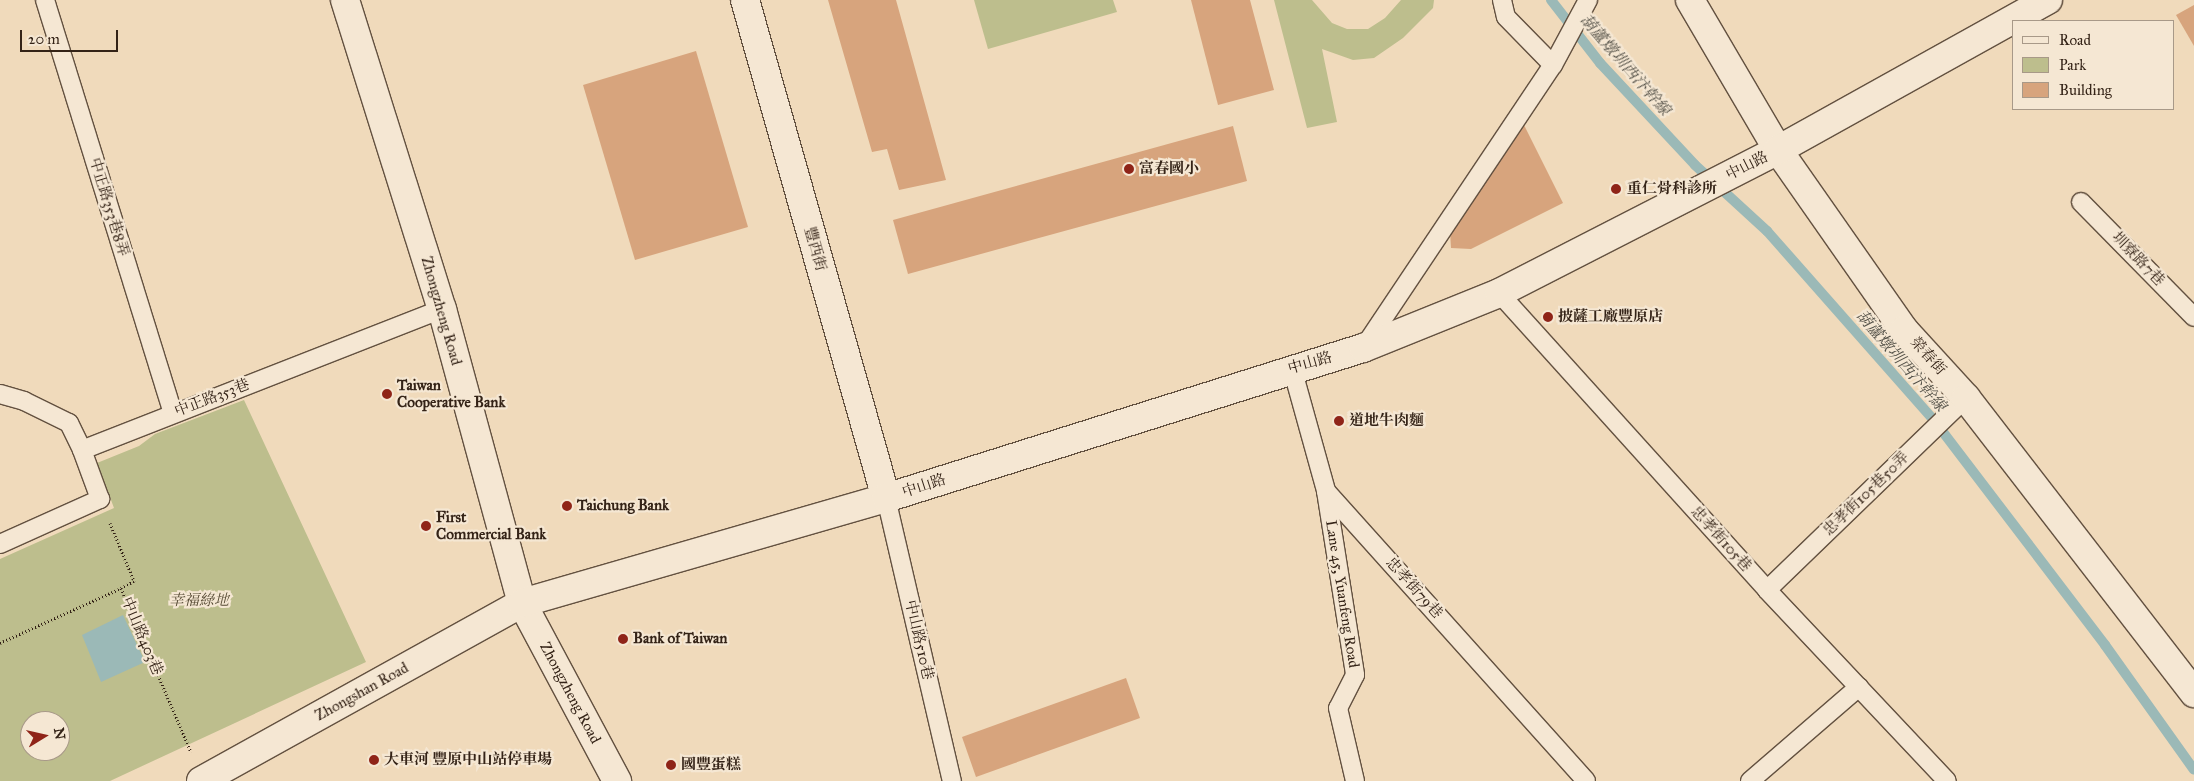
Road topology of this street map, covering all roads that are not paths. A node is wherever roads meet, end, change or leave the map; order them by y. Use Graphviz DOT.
graph roads {
  1 [pos="46,0"];
  2 [pos="345,0"];
  3 [pos="745,0"];
  4 [pos="1502,0"];
  5 [pos="1588,0"];
  6 [pos="1690,0"];
  7 [pos="2048,0"];
  8 [pos="1553,65"];
  9 [pos="1778,150"];
  10 [pos="2081,202"];
  11 [pos="1499,293"];
  12 [pos="442,309"];
  13 [pos="2194,317"];
  14 [pos="1363,348"];
  15 [pos="1292,368"];
  16 [pos="0,394"];
  17 [pos="1957,406"];
  18 [pos="173,413"];
  19 [pos="82,450"];
  20 [pos="1326,490"];
  21 [pos="886,498"];
  22 [pos="0,544"];
  23 [pos="1767,590"];
  24 [pos="522,603"];
  25 [pos="1859,687"];
  26 [pos="2194,693"];
  27 [pos="202,781"];
  28 [pos="617,781"];
  29 [pos="952,781"];
  30 [pos="1355,781"];
  31 [pos="1586,781"];
  32 [pos="1750,781"];
  33 [pos="1947,781"];
  1 -- 18 [label="lane, 中正路353巷8弄"];
  2 -- 12 [label="street, Zhongzheng Road"];
  3 -- 21 [label="street, 豐西街"];
  4 -- 8 [label="lane"];
  5 -- 8 [label="lane"];
  6 -- 9 [label="street, 榮春街"];
  7 -- 9 [label="street, 中山路"];
  8 -- 14 [label="lane"];
  9 -- 11 [label="street, 中山路"];
  9 -- 17 [label="street, 榮春街"];
  10 -- 13 [label="lane, 圳寮路7巷"];
  11 -- 14 [label="street, 中山路"];
  11 -- 23 [label="lane, 忠孝街105巷"];
  12 -- 18 [label="lane, 中正路353巷"];
  12 -- 24 [label="street, Zhongzheng Road"];
  14 -- 15 [label="street, 中山路"];
  15 -- 20 [label="lane, 忠孝街79巷"];
  15 -- 21 [label="street, 中山路"];
  16 -- 19 [label="lane"];
  17 -- 23 [label="lane, 忠孝街105巷50弄"];
  17 -- 26 [label="street, 榮春街"];
  18 -- 19 [label="lane, 中正路353巷"];
  19 -- 22 [label="lane"];
  20 -- 30 [label="lane, Lane 45, Yuanfeng Road"];
  20 -- 31 [label="lane, 忠孝街79巷"];
  21 -- 24 [label="street, 中山路"];
  21 -- 29 [label="lane, 中山路510巷"];
  23 -- 25 [label="lane, 忠孝街105巷"];
  24 -- 27 [label="street, Zhongshan Road"];
  24 -- 28 [label="street, Zhongzheng Road"];
  25 -- 32 [label="lane"];
  25 -- 33 [label="lane, 忠孝街105巷"];
}
